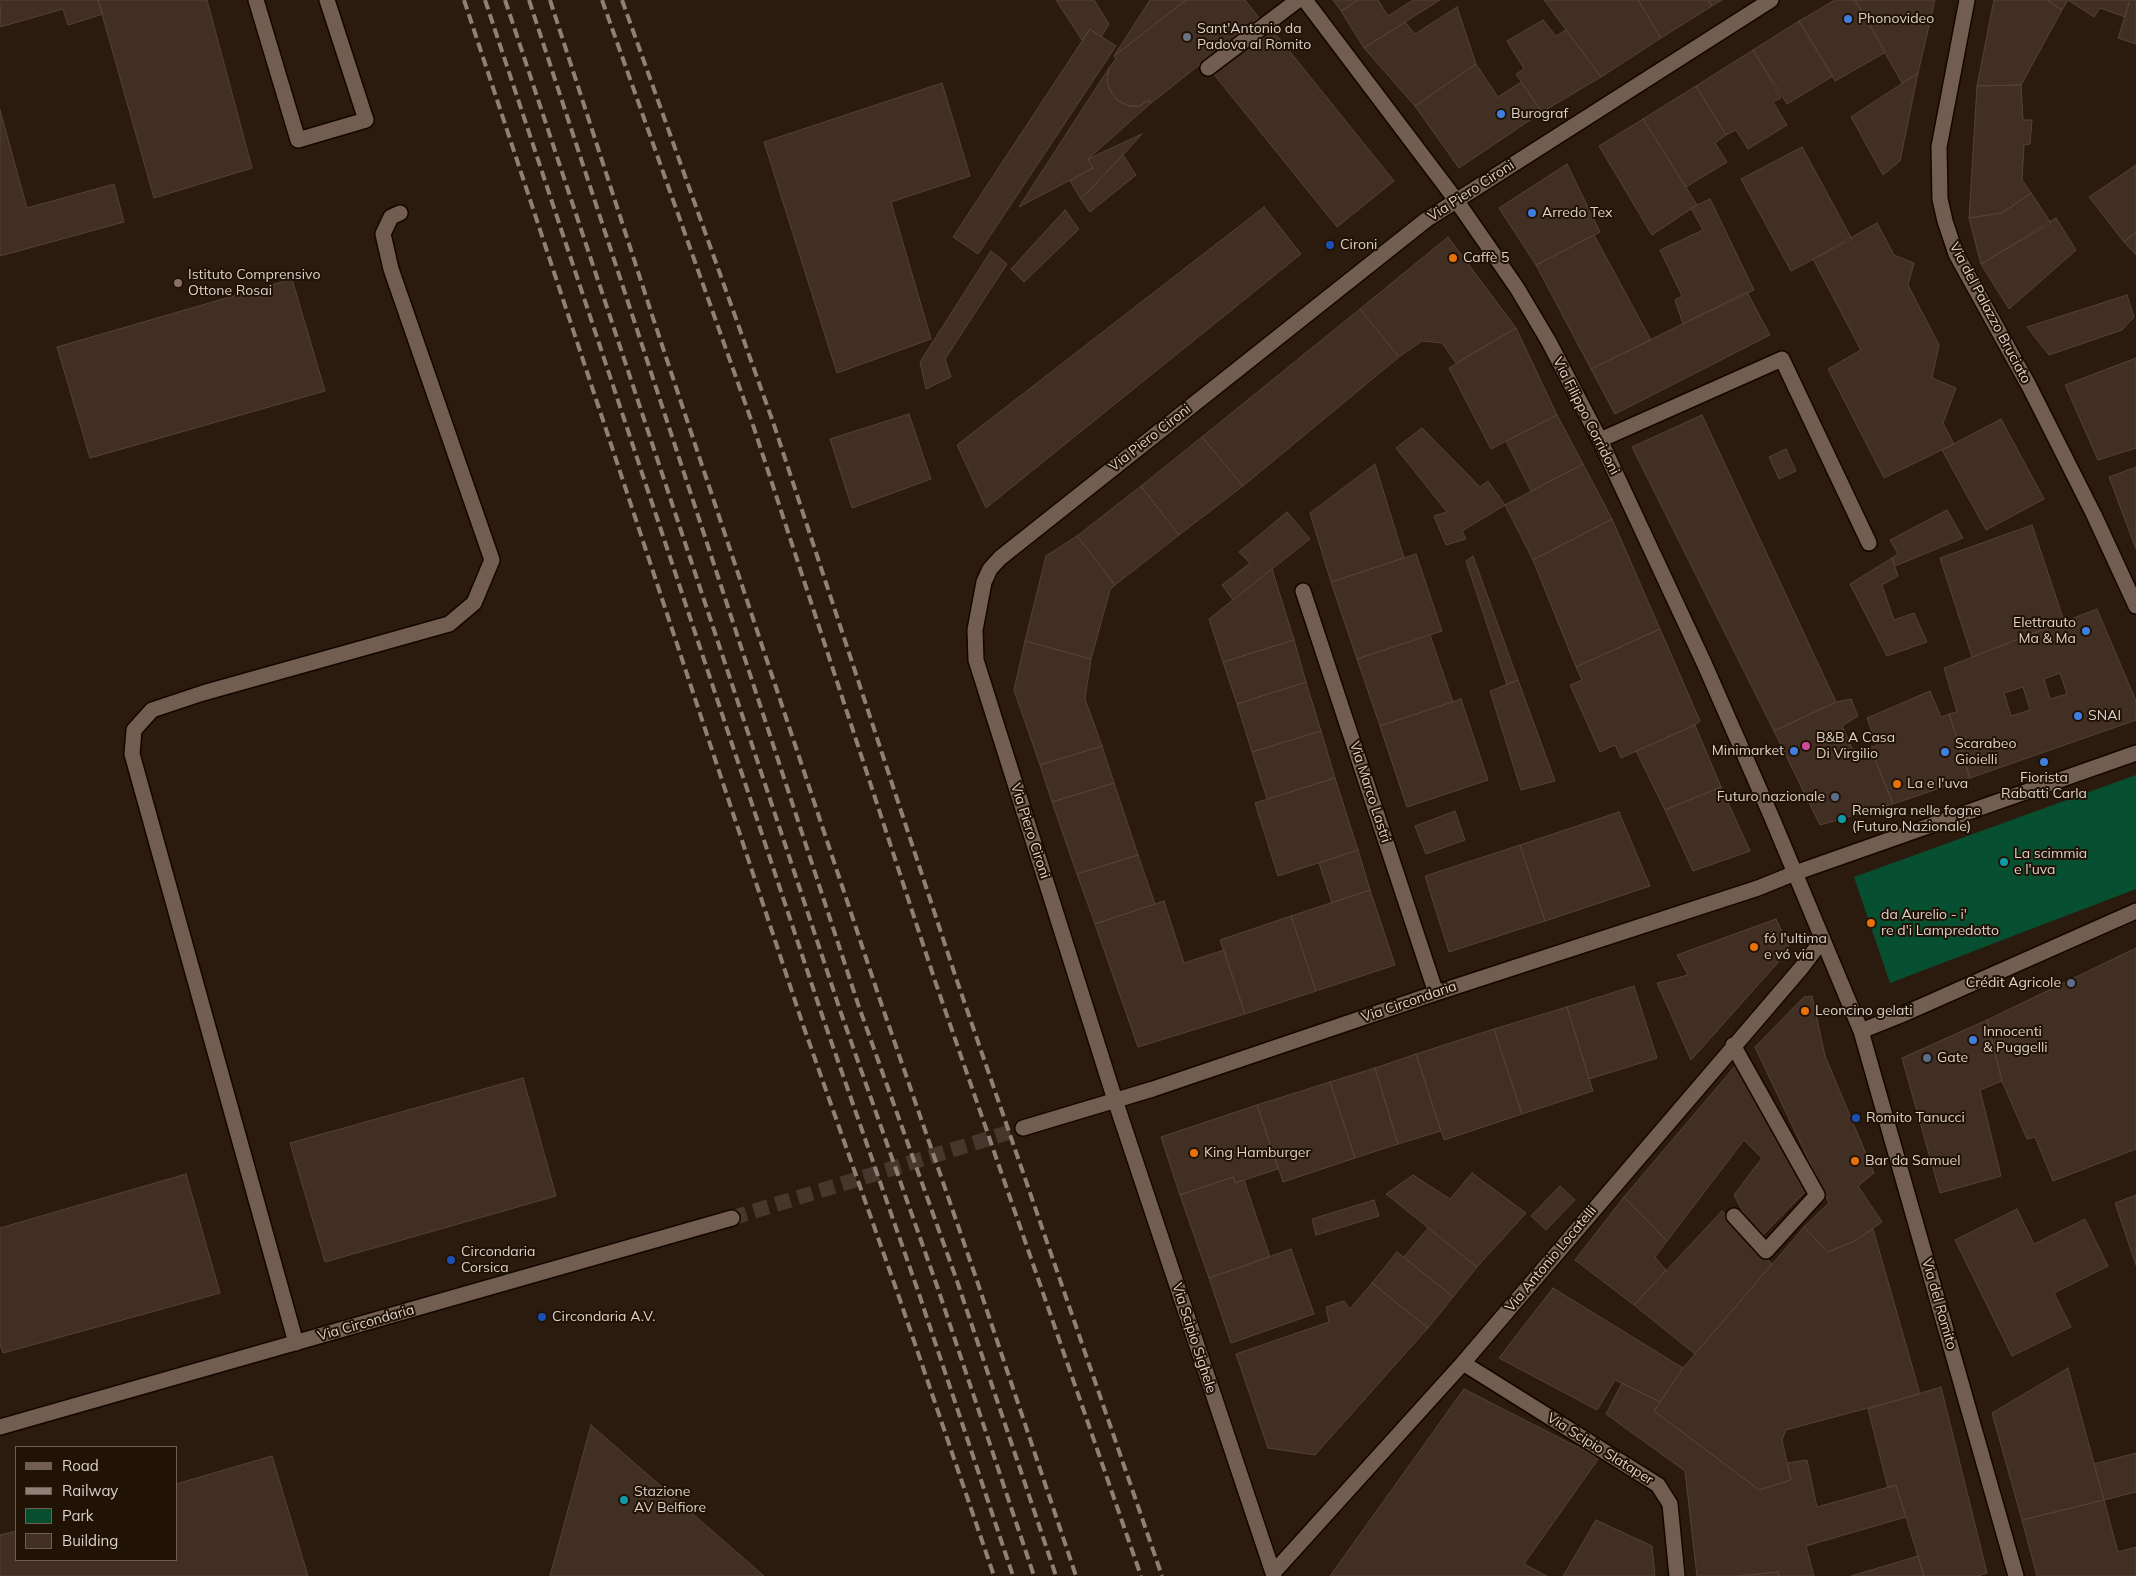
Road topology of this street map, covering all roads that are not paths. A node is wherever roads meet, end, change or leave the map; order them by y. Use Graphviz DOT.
graph roads {
  1 [pos="256,0"];
  2 [pos="328,0"];
  3 [pos="1298,0"];
  4 [pos="1305,0"];
  5 [pos="1772,0"];
  6 [pos="1967,0"];
  7 [pos="1208,68"];
  8 [pos="1456,200"];
  9 [pos="400,213"];
  10 [pos="1600,440"];
  11 [pos="1869,543"];
  12 [pos="1303,591"];
  13 [pos="2136,606"];
  14 [pos="2136,753"];
  15 [pos="1795,873"];
  16 [pos="2136,911"];
  17 [pos="1823,939"];
  18 [pos="1436,993"];
  19 [pos="1862,1031"];
  20 [pos="1733,1045"];
  21 [pos="1115,1100"];
  22 [pos="1023,1128"];
  23 [pos="1734,1216"];
  24 [pos="732,1218"];
  25 [pos="296,1343"];
  26 [pos="1462,1363"];
  27 [pos="0,1427"];
  28 [pos="1274,1575"];
  29 [pos="1677,1576"];
  30 [pos="2016,1576"];
  1 -- 2 [label="street"];
  3 -- 7 [label="street"];
  4 -- 8 [label="street, Via Filippo Corridoni"];
  5 -- 8 [label="street, Via Piero Cironi"];
  6 -- 13 [label="street, Via del Palazzo Bruciato"];
  8 -- 10 [label="street, Via Filippo Corridoni"];
  8 -- 21 [label="street, Via Piero Cironi"];
  9 -- 25 [label="street"];
  10 -- 11 [label="street"];
  10 -- 15 [label="street, Via Filippo Corridoni"];
  12 -- 18 [label="street, Via Marco Lastri"];
  14 -- 15 [label="street, Via Circondaria"];
  15 -- 17 [label="street, Via Filippo Corridoni"];
  15 -- 18 [label="street, Via Circondaria"];
  16 -- 19 [label="street"];
  17 -- 19 [label="street, Via del Romito"];
  17 -- 20 [label="street, Via Antonio Locatelli"];
  18 -- 21 [label="street, Via Circondaria"];
  19 -- 30 [label="street, Via del Romito"];
  20 -- 23 [label="street"];
  20 -- 26 [label="street, Via Antonio Locatelli"];
  21 -- 22 [label="street, Via Circondaria"];
  21 -- 28 [label="street, Via Scipio Sighele"];
  24 -- 25 [label="street, Via Circondaria"];
  25 -- 27 [label="street, Via Circondaria"];
  26 -- 28 [label="street, Via Antonio Locatelli"];
  26 -- 29 [label="street, Via Scipio Slataper"];
}
